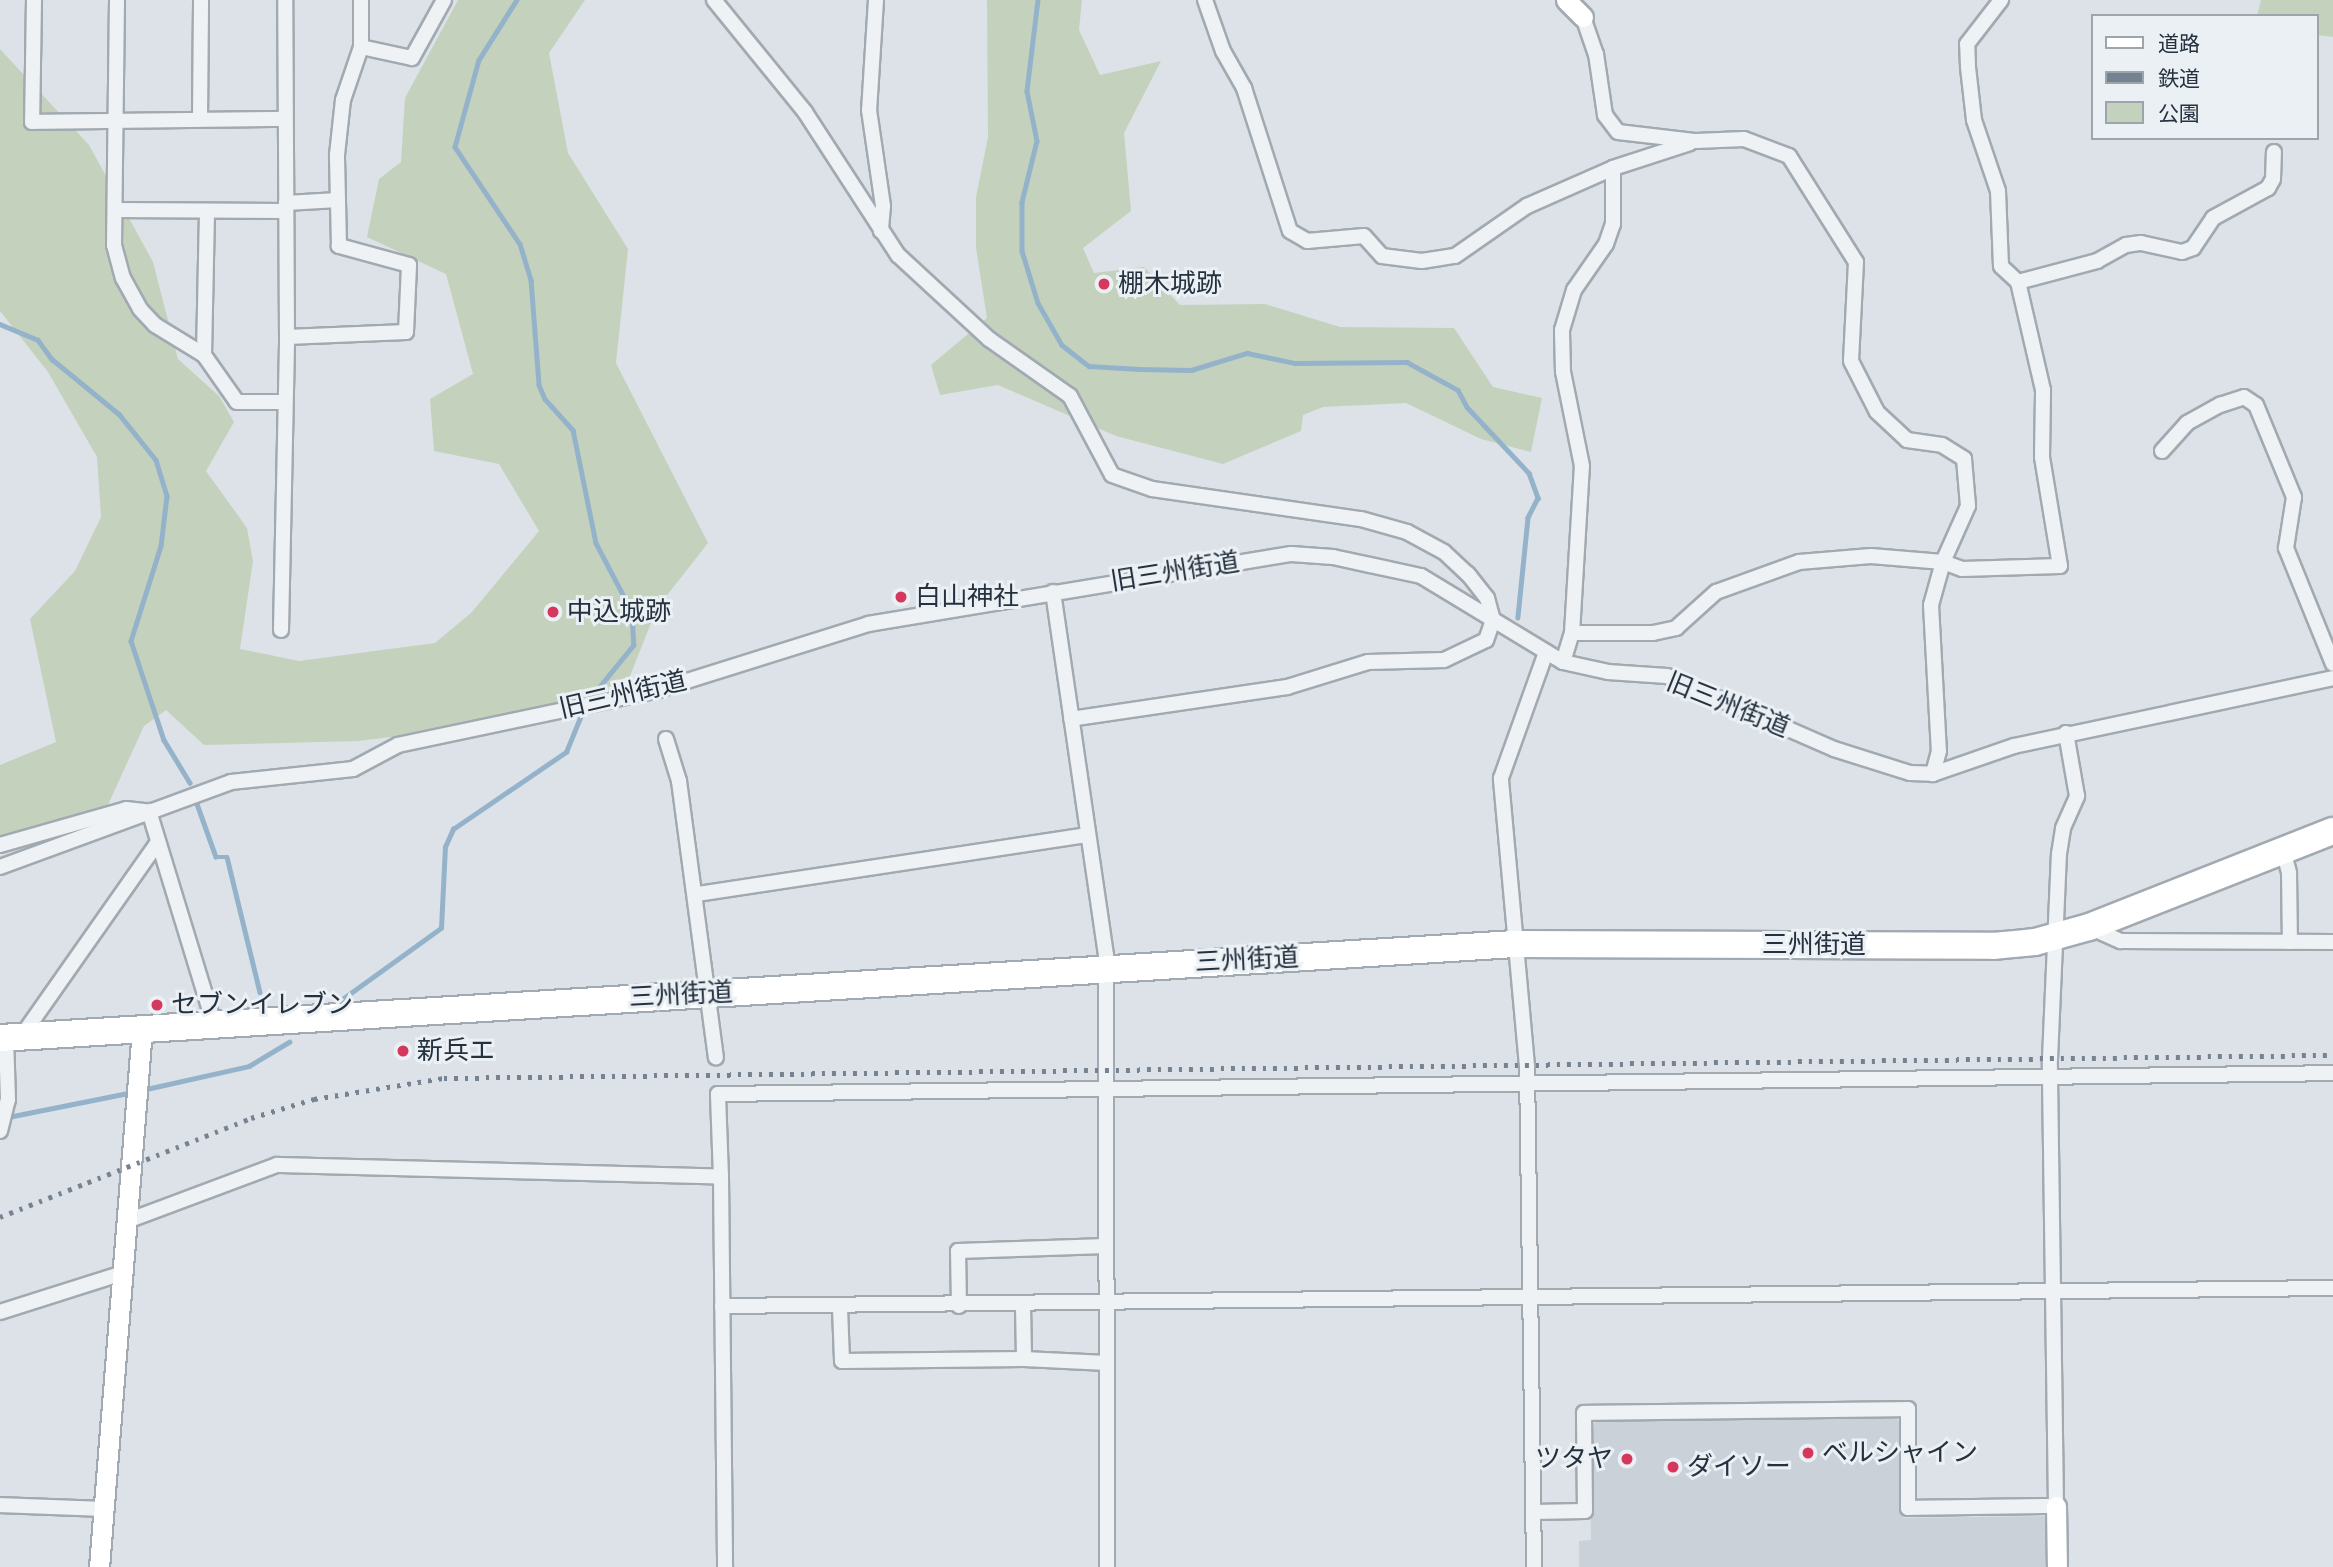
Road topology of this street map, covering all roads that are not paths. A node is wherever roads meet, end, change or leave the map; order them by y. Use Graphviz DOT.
graph roads {
  1 [pos="34,0"];
  2 [pos="117,0"];
  3 [pos="201,0"];
  4 [pos="285,0"];
  5 [pos="361,0"];
  6 [pos="444,0"];
  7 [pos="714,0"];
  8 [pos="876,0"];
  9 [pos="1205,0"];
  10 [pos="1566,0"];
  11 [pos="2001,0"];
  12 [pos="1583,17"];
  13 [pos="361,47"];
  14 [pos="285,119"];
  15 [pos="200,120"];
  16 [pos="117,121"];
  17 [pos="1696,141"];
  18 [pos="2274,152"];
  19 [pos="1613,168"];
  20 [pos="338,200"];
  21 [pos="286,207"];
  22 [pos="115,210"];
  23 [pos="207,211"];
  24 [pos="881,231"];
  25 [pos="2018,282"];
  26 [pos="287,337"];
  27 [pos="204,355"];
  28 [pos="284,402"];
  29 [pos="2162,451"];
  30 [pos="1943,562"];
  31 [pos="1053,592"];
  32 [pos="1493,621"];
  33 [pos="281,630"];
  34 [pos="1572,633"];
  35 [pos="1546,652"];
  36 [pos="1563,662"];
  37 [pos="2333,664"];
  38 [pos="2333,678"];
  39 [pos="1071,719"];
  40 [pos="2066,733"];
  41 [pos="666,739"];
  42 [pos="1933,774"];
  43 [pos="149,811"];
  44 [pos="2333,831"];
  45 [pos="1088,835"];
  46 [pos="158,842"];
  47 [pos="0,845"];
  48 [pos="2283,850"];
  49 [pos="0,867"];
  50 [pos="697,894"];
  51 [pos="2089,927"];
  52 [pos="2057,938"];
  53 [pos="2290,942"];
  54 [pos="2333,943"];
  55 [pos="1516,944"];
  56 [pos="1106,968"];
  57 [pos="708,994"];
  58 [pos="214,1024"];
  59 [pos="142,1029"];
  60 [pos="9,1038"];
  61 [pos="716,1058"];
  62 [pos="2333,1073"];
  63 [pos="2050,1077"];
  64 [pos="1527,1084"];
  65 [pos="1104,1090"];
  66 [pos="4,1121"];
  67 [pos="721,1177"];
  68 [pos="127,1222"];
  69 [pos="1106,1246"];
  70 [pos="123,1273"];
  71 [pos="2333,1289"];
  72 [pos="2056,1291"];
  73 [pos="1530,1298"];
  74 [pos="1107,1303"];
  75 [pos="1023,1305"];
  76 [pos="722,1306"];
  77 [pos="959,1306"];
  78 [pos="840,1308"];
  79 [pos="0,1311"];
  80 [pos="1024,1359"];
  81 [pos="1107,1363"];
  82 [pos="0,1505"];
  83 [pos="2056,1506"];
  84 [pos="104,1508"];
  85 [pos="1533,1512"];
  86 [pos="99,1567"];
  87 [pos="725,1567"];
  88 [pos="1107,1567"];
  89 [pos="1534,1567"];
  90 [pos="2057,1567"];
  1 -- 16 [label="street"];
  2 -- 16 [label="street"];
  3 -- 15 [label="street"];
  4 -- 14 [label="street"];
  5 -- 13 [label="street"];
  6 -- 13 [label="street"];
  7 -- 24 [label="street"];
  8 -- 24 [label="street"];
  9 -- 19 [label="street"];
  10 -- 12 [label="street"];
  11 -- 25 [label="street"];
  12 -- 17 [label="street"];
  13 -- 20 [label="street"];
  14 -- 15 [label="street"];
  14 -- 21 [label="street"];
  15 -- 16 [label="street"];
  16 -- 22 [label="street"];
  17 -- 19 [label="street"];
  17 -- 30 [label="street"];
  18 -- 25 [label="street"];
  19 -- 34 [label="street"];
  20 -- 21 [label="street"];
  20 -- 26 [label="street"];
  21 -- 23 [label="street"];
  21 -- 26 [label="street"];
  22 -- 23 [label="street"];
  22 -- 27 [label="street"];
  23 -- 27 [label="street"];
  24 -- 32 [label="street"];
  25 -- 30 [label="street"];
  26 -- 28 [label="street"];
  27 -- 28 [label="street"];
  28 -- 33 [label="street"];
  29 -- 37 [label="street"];
  30 -- 34 [label="street"];
  30 -- 42 [label="street"];
  31 -- 32 [label="street, 旧三州街道"];
  31 -- 39 [label="street"];
  31 -- 43 [label="street, 旧三州街道"];
  32 -- 35 [label="street, 旧三州街道"];
  32 -- 39 [label="street"];
  34 -- 36 [label="street"];
  35 -- 36 [label="street, 旧三州街道"];
  35 -- 55 [label="street"];
  36 -- 42 [label="street, 旧三州街道"];
  38 -- 40 [label="street, 旧三州街道"];
  39 -- 45 [label="street"];
  40 -- 42 [label="street, 旧三州街道"];
  40 -- 52 [label="street"];
  41 -- 50 [label="street"];
  43 -- 46 [label="street"];
  43 -- 47 [label="street"];
  43 -- 49 [label="street, 旧三州街道"];
  44 -- 48 [label="highway, 三州街道"];
  45 -- 50 [label="street"];
  45 -- 56 [label="street"];
  46 -- 58 [label="street"];
  46 -- 60 [label="street"];
  48 -- 51 [label="highway, 三州街道"];
  48 -- 53 [label="street"];
  50 -- 57 [label="street"];
  51 -- 52 [label="highway, 三州街道"];
  51 -- 53 [label="street"];
  52 -- 55 [label="highway, 三州街道"];
  52 -- 63 [label="street"];
  53 -- 54 [label="street"];
  55 -- 56 [label="highway, 三州街道"];
  55 -- 64 [label="street"];
  56 -- 57 [label="highway, 三州街道"];
  56 -- 65 [label="street"];
  57 -- 58 [label="highway, 三州街道"];
  57 -- 61 [label="street"];
  58 -- 59 [label="highway, 三州街道"];
  59 -- 60 [label="highway, 三州街道"];
  59 -- 68 [label="street"];
  60 -- 66 [label="street"];
  62 -- 63 [label="street"];
  63 -- 64 [label="street"];
  63 -- 72 [label="street"];
  64 -- 65 [label="street"];
  64 -- 73 [label="street"];
  65 -- 67 [label="street"];
  65 -- 69 [label="street"];
  67 -- 68 [label="street"];
  67 -- 76 [label="street"];
  68 -- 70 [label="street"];
  69 -- 74 [label="street"];
  69 -- 77 [label="street"];
  70 -- 79 [label="street"];
  70 -- 84 [label="street"];
  71 -- 72 [label="street"];
  72 -- 73 [label="street"];
  72 -- 83 [label="street"];
  73 -- 74 [label="street"];
  73 -- 85 [label="street"];
  74 -- 75 [label="street"];
  74 -- 81 [label="street"];
  75 -- 77 [label="street"];
  75 -- 80 [label="street"];
  76 -- 78 [label="street"];
  76 -- 87 [label="street"];
  77 -- 78 [label="street"];
  78 -- 80 [label="street"];
  80 -- 81 [label="street"];
  81 -- 88 [label="street"];
  82 -- 84 [label="street"];
  83 -- 85 [label="street"];
  83 -- 90 [label="street"];
  84 -- 86 [label="street"];
  85 -- 89 [label="street"];
}
